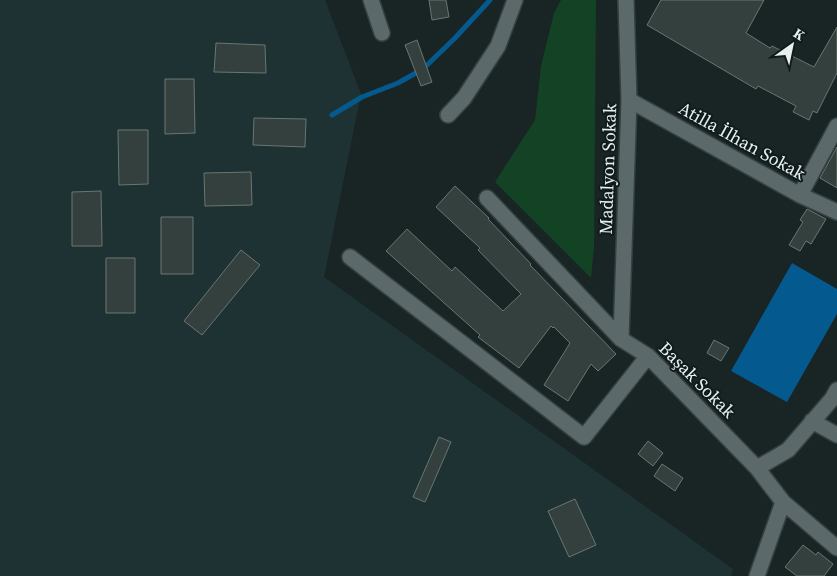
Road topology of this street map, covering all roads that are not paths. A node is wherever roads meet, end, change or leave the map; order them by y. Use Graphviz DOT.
graph roads {
  1 [pos="371,0"];
  2 [pos="515,0"];
  3 [pos="626,0"];
  4 [pos="382,33"];
  5 [pos="630,100"];
  6 [pos="448,114"];
  7 [pos="837,126"];
  8 [pos="800,195"];
  9 [pos="487,198"];
  10 [pos="837,212"];
  11 [pos="350,257"];
  12 [pos="621,339"];
  13 [pos="648,356"];
  14 [pos="837,390"];
  15 [pos="812,421"];
  16 [pos="837,435"];
  17 [pos="757,468"];
  18 [pos="783,502"];
  19 [pos="837,548"];
  20 [pos="757,576"];
  1 -- 4 [label="street"];
  2 -- 6 [label="street"];
  3 -- 5 [label="street, Madalyon Sokak"];
  5 -- 8 [label="street, Atilla İlhan Sokak"];
  5 -- 12 [label="street, Madalyon Sokak"];
  7 -- 8 [label="street"];
  8 -- 10 [label="street, Atilla İlhan Sokak"];
  9 -- 12 [label="street, Başak Sokak"];
  11 -- 13 [label="street"];
  12 -- 13 [label="street, Başak Sokak"];
  13 -- 17 [label="street, Başak Sokak"];
  14 -- 15 [label="street"];
  15 -- 16 [label="street"];
  15 -- 17 [label="street"];
  17 -- 18 [label="street, Başak Sokak"];
  18 -- 19 [label="street, Başak Sokak"];
  18 -- 20 [label="street"];
}
